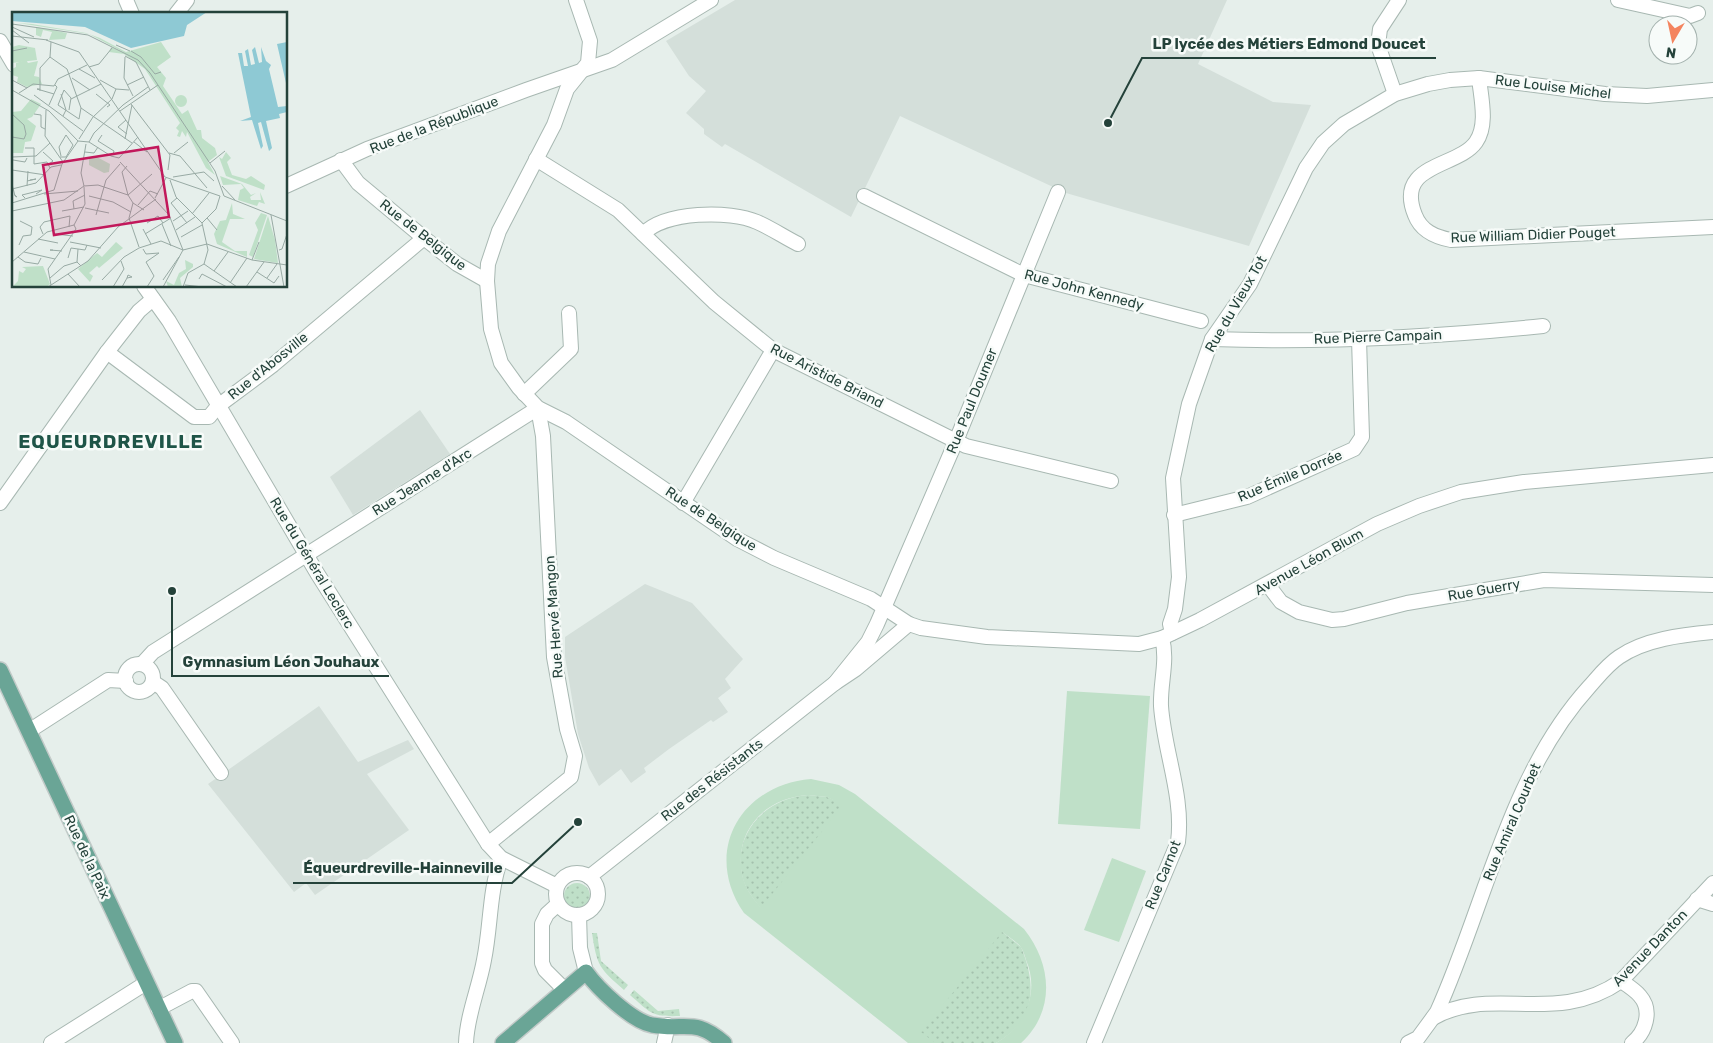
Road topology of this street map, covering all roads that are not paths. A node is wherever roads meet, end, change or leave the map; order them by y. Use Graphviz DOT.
graph roads {
  1 [pos="126,0"];
  2 [pos="187,0"];
  3 [pos="576,0"];
  4 [pos="711,0"];
  5 [pos="1399,0"];
  6 [pos="1618,0"];
  7 [pos="131,12"];
  8 [pos="178,12"];
  9 [pos="1698,13"];
  10 [pos="0,41"];
  11 [pos="12,62"];
  12 [pos="584,70"];
  13 [pos="1479,78"];
  14 [pos="1713,90"];
  15 [pos="1395,94"];
  16 [pos="341,160"];
  17 [pos="536,160"];
  18 [pos="288,185"];
  19 [pos="1058,192"];
  20 [pos="864,196"];
  21 [pos="1713,227"];
  22 [pos="643,234"];
  23 [pos="424,238"];
  24 [pos="798,244"];
  25 [pos="1024,275"];
  26 [pos="488,281"];
  27 [pos="145,288"];
  28 [pos="153,299"];
  29 [pos="569,313"];
  30 [pos="1201,321"];
  31 [pos="1544,326"];
  32 [pos="1212,339"];
  33 [pos="1360,339"];
  34 [pos="773,350"];
  35 [pos="107,352"];
  36 [pos="524,394"];
  37 [pos="218,406"];
  38 [pos="538,408"];
  39 [pos="956,441"];
  40 [pos="1713,465"];
  41 [pos="1111,481"];
  42 [pos="0,503"];
  43 [pos="683,503"];
  44 [pos="1174,515"];
  45 [pos="306,555"];
  46 [pos="1268,585"];
  47 [pos="1713,585"];
  48 [pos="883,608"];
  49 [pos="908,624"];
  50 [pos="1713,632"];
  51 [pos="1167,635"];
  52 [pos="142,664"];
  53 [pos="0,670"];
  54 [pos="126,681"];
  55 [pos="153,682"];
  56 [pos="835,683"];
  57 [pos="29,731"];
  58 [pos="221,773"];
  59 [pos="488,844"];
  60 [pos="501,858"];
  61 [pos="589,876"];
  62 [pos="1713,883"];
  63 [pos="557,886"];
  64 [pos="1697,899"];
  65 [pos="558,904"];
  66 [pos="1713,904"];
  67 [pos="579,915"];
  68 [pos="586,972"];
  69 [pos="1621,981"];
  70 [pos="146,983"];
  71 [pos="564,989"];
  72 [pos="158,1009"];
  73 [pos="1432,1018"];
  74 [pos="668,1026"];
  75 [pos="1416,1041"];
  76 [pos="50,1043"];
  77 [pos="175,1043"];
  78 [pos="232,1043"];
  79 [pos="466,1043"];
  80 [pos="503,1043"];
  81 [pos="664,1043"];
  82 [pos="724,1043"];
  83 [pos="1094,1043"];
  84 [pos="1632,1043"];
  1 -- 7 [label="street"];
  2 -- 8 [label="street"];
  3 -- 12 [label="street"];
  4 -- 12 [label="street, Rue de la République"];
  5 -- 15 [label="street"];
  6 -- 9 [label="street"];
  10 -- 11 [label="street"];
  12 -- 16 [label="street, Rue de la République"];
  12 -- 17 [label="street"];
  13 -- 14 [label="street, Rue Louise Michel"];
  13 -- 15 [label="street, Rue Louise Michel"];
  13 -- 21 [label="street, Rue William Didier Pouget"];
  15 -- 32 [label="street, Rue du Vieux Tot"];
  16 -- 18 [label="street, Rue de la République"];
  16 -- 23 [label="street, Rue de Belgique"];
  17 -- 22 [label="street, Rue Aristide Briand"];
  17 -- 26 [label="street"];
  19 -- 25 [label="street, Rue Paul Doumer"];
  20 -- 25 [label="street, Rue John Kennedy"];
  22 -- 24 [label="street"];
  22 -- 34 [label="street, Rue Aristide Briand"];
  23 -- 26 [label="street, Rue de Belgique"];
  23 -- 37 [label="street, Rue d'Abosville"];
  25 -- 30 [label="street, Rue John Kennedy"];
  25 -- 39 [label="street, Rue Paul Doumer"];
  26 -- 36 [label="street, Rue de Belgique"];
  27 -- 28 [label="street, Rue du Général Leclerc"];
  28 -- 35 [label="street"];
  28 -- 37 [label="street, Rue du Général Leclerc"];
  29 -- 36 [label="street"];
  31 -- 33 [label="street, Rue Pierre Campain"];
  32 -- 33 [label="street, Rue Pierre Campain"];
  32 -- 44 [label="street, Rue du Vieux Tot"];
  33 -- 44 [label="street, Rue Émile Dorrée"];
  34 -- 39 [label="street, Rue Aristide Briand"];
  34 -- 43 [label="street"];
  35 -- 37 [label="street, Rue d'Abosville"];
  35 -- 42 [label="street"];
  36 -- 38 [label="street, Rue de Belgique"];
  37 -- 45 [label="street, Rue du Général Leclerc"];
  38 -- 43 [label="street, Rue de Belgique"];
  38 -- 45 [label="street, Rue Jeanne d'Arc"];
  38 -- 59 [label="street, Rue Hervé Mangon"];
  39 -- 41 [label="street, Rue Aristide Briand"];
  39 -- 48 [label="street, Rue Paul Doumer"];
  40 -- 46 [label="street, Avenue Léon Blum"];
  43 -- 48 [label="street, Rue de Belgique"];
  44 -- 51 [label="street, Rue du Vieux Tot"];
  45 -- 52 [label="street, Rue Jeanne d'Arc"];
  45 -- 59 [label="street, Rue du Général Leclerc"];
  46 -- 47 [label="street, Rue Guerry"];
  46 -- 51 [label="street, Avenue Léon Blum"];
  48 -- 49 [label="street, Rue de Belgique"];
  48 -- 56 [label="street, Rue des Résistants"];
  49 -- 51 [label="street, Avenue Léon Blum"];
  49 -- 56 [label="street, Rue des Résistants"];
  50 -- 73 [label="street, Rue Amiral Courbet"];
  51 -- 83 [label="street, Rue Carnot"];
  52 -- 54 [label="street"];
  52 -- 55 [label="street"];
  53 -- 57 [label="main road, Rue de la Paix"];
  54 -- 55 [label="street"];
  54 -- 57 [label="street"];
  55 -- 58 [label="street"];
  56 -- 61 [label="street, Rue des Résistants"];
  57 -- 70 [label="main road, Rue de la Paix"];
  59 -- 60 [label="street, Rue du Général Leclerc"];
  60 -- 63 [label="street, Rue du Général Leclerc"];
  60 -- 79 [label="street"];
  61 -- 63 [label="street"];
  61 -- 67 [label="street"];
  62 -- 64 [label="street, Avenue Danton"];
  63 -- 65 [label="street"];
  64 -- 66 [label="street"];
  64 -- 69 [label="street, Avenue Danton"];
  65 -- 67 [label="street"];
  65 -- 71 [label="street"];
  67 -- 68 [label="street"];
  68 -- 71 [label="main road"];
  68 -- 74 [label="main road"];
  69 -- 73 [label="street, Avenue Danton"];
  69 -- 84 [label="street"];
  70 -- 72 [label="main road, Rue de la Paix"];
  70 -- 76 [label="street"];
  71 -- 80 [label="main road"];
  72 -- 77 [label="main road, Rue de la Paix"];
  72 -- 78 [label="street"];
  73 -- 75 [label="street, Rue Amiral Courbet"];
  74 -- 81 [label="street"];
  74 -- 82 [label="main road"];
}
